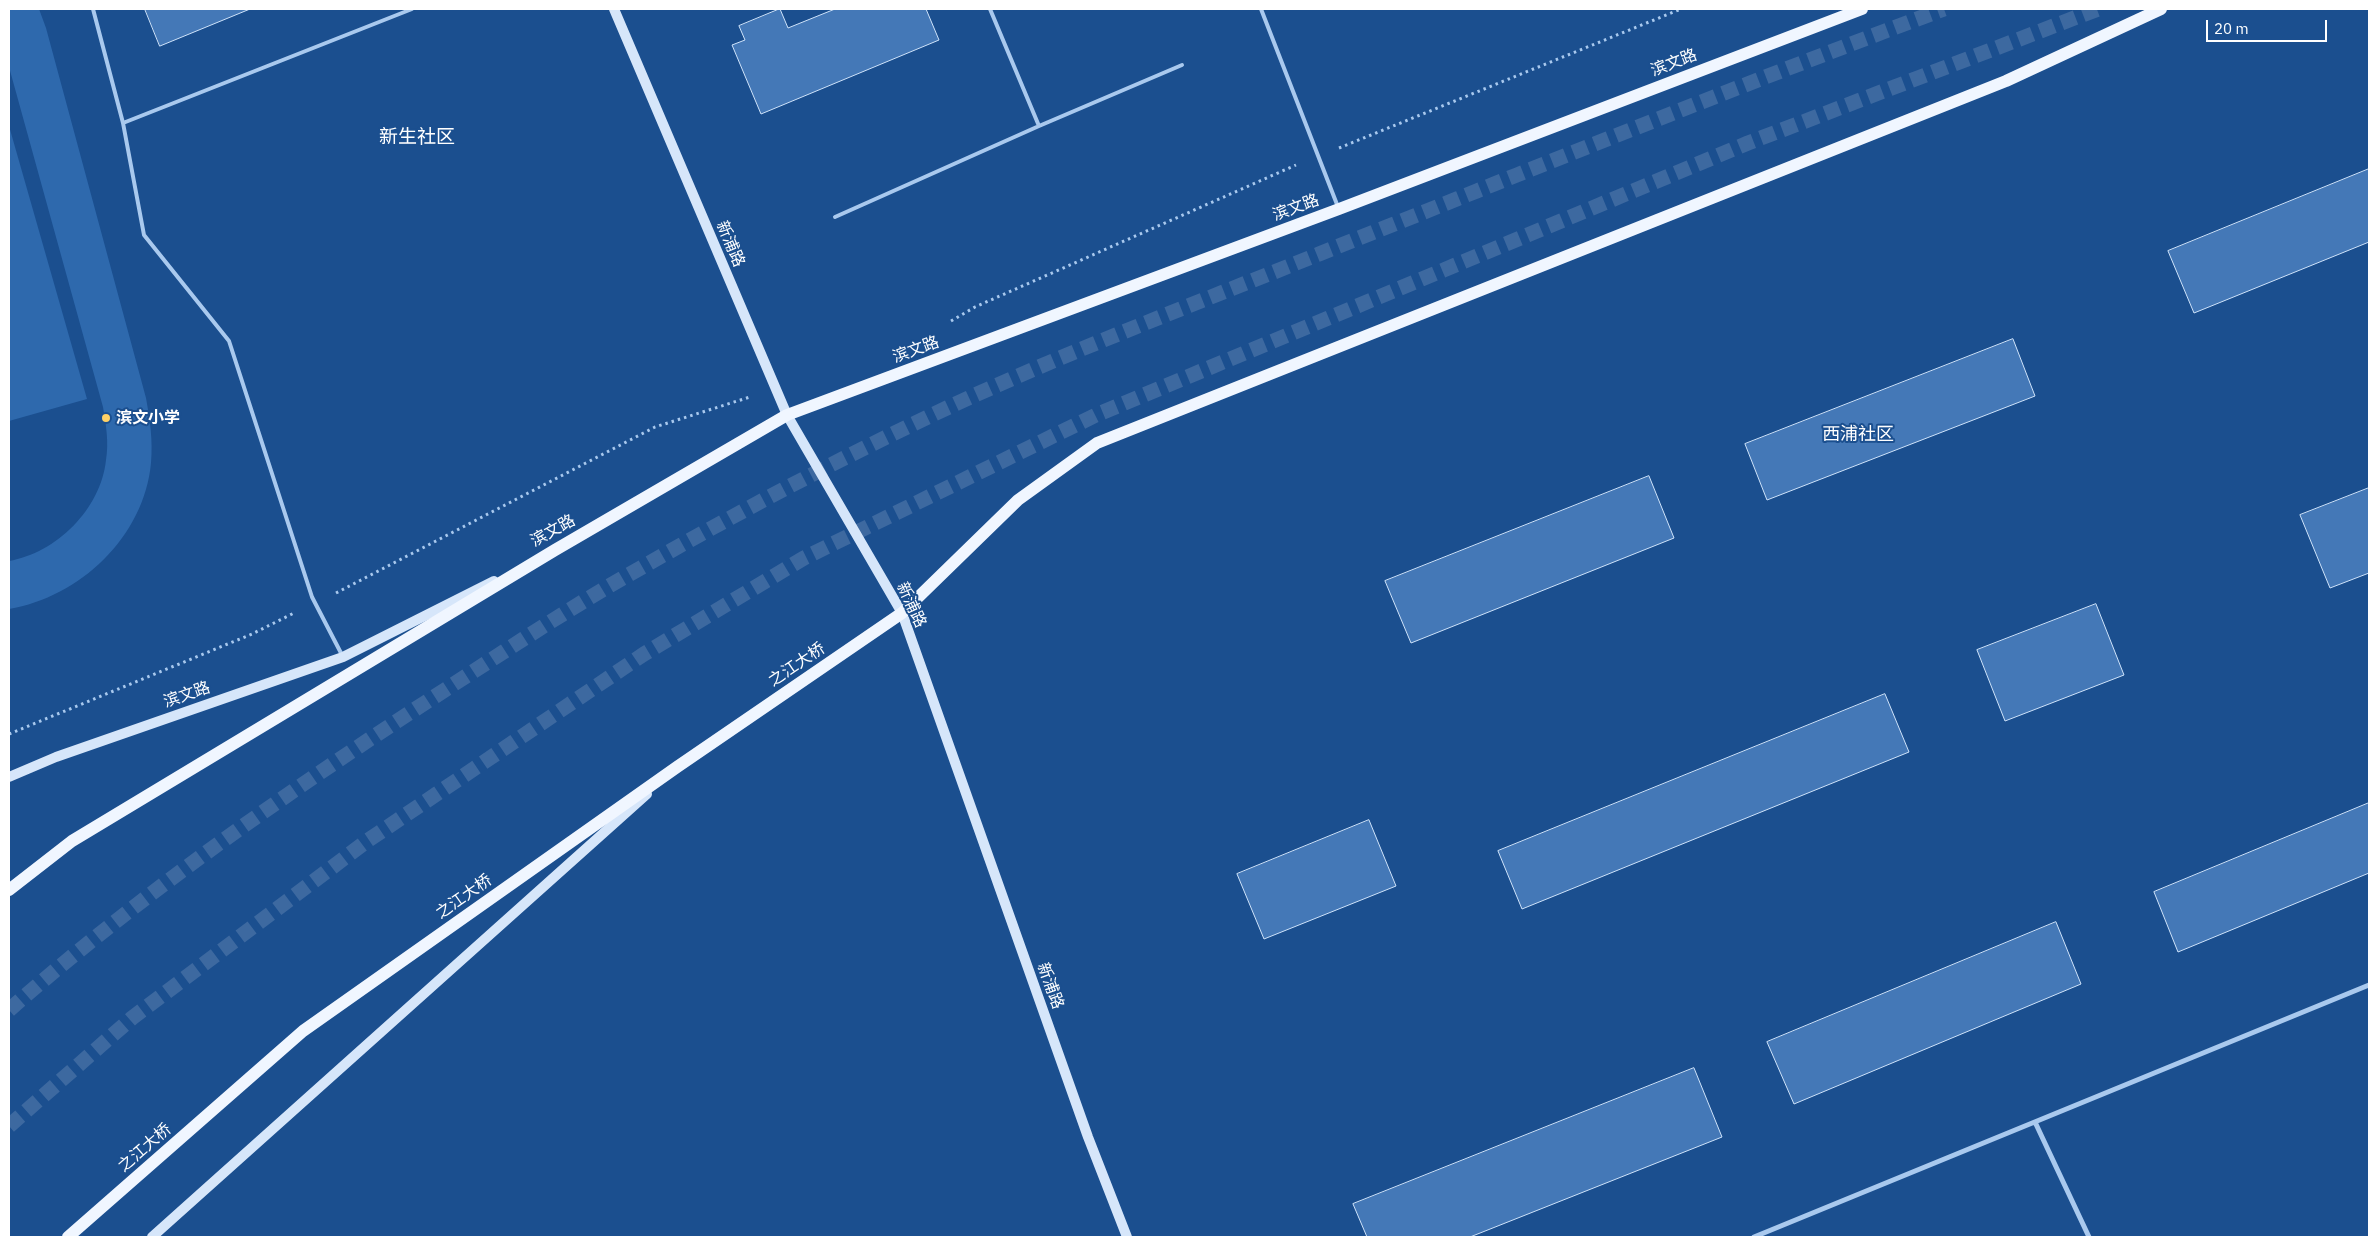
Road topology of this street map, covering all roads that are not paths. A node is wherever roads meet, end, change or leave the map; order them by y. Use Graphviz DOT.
graph roads {
  1 [pos="93,9"];
  2 [pos="412,9"];
  3 [pos="614,9"];
  4 [pos="990,9"];
  5 [pos="1261,9"];
  6 [pos="1862,9"];
  7 [pos="2161,9"];
  8 [pos="1182,65"];
  9 [pos="123,123"];
  10 [pos="1039,126"];
  11 [pos="1339,209"];
  12 [pos="836,217"];
  13 [pos="787,415"];
  14 [pos="555,550"];
  15 [pos="902,613"];
  16 [pos="343,657"];
  17 [pos="677,767"];
  18 [pos="9,777"];
  19 [pos="9,890"];
  20 [pos="2369,985"];
  21 [pos="2035,1122"];
  22 [pos="68,1237"];
  23 [pos="152,1237"];
  24 [pos="1127,1237"];
  25 [pos="1754,1237"];
  26 [pos="2089,1237"];
  1 -- 9 [label="lane"];
  2 -- 9 [label="lane"];
  3 -- 13 [label="street, 新浦路"];
  4 -- 10 [label="lane"];
  5 -- 11 [label="lane"];
  6 -- 11 [label="main road, 滨文路"];
  7 -- 15 [label="main road"];
  8 -- 10 [label="lane"];
  9 -- 16 [label="lane"];
  10 -- 12 [label="lane"];
  11 -- 13 [label="main road, 滨文路"];
  13 -- 14 [label="main road, 滨文路"];
  13 -- 15 [label="street, 新浦路"];
  14 -- 16 [label="street, 滨文路"];
  14 -- 19 [label="main road"];
  15 -- 17 [label="main road, 之江大桥"];
  15 -- 24 [label="street, 新浦路"];
  16 -- 18 [label="street, 滨文路"];
  17 -- 22 [label="main road, 之江大桥"];
  17 -- 23 [label="street"];
  20 -- 21 [label="street"];
  21 -- 25 [label="street"];
  21 -- 26 [label="street"];
}
